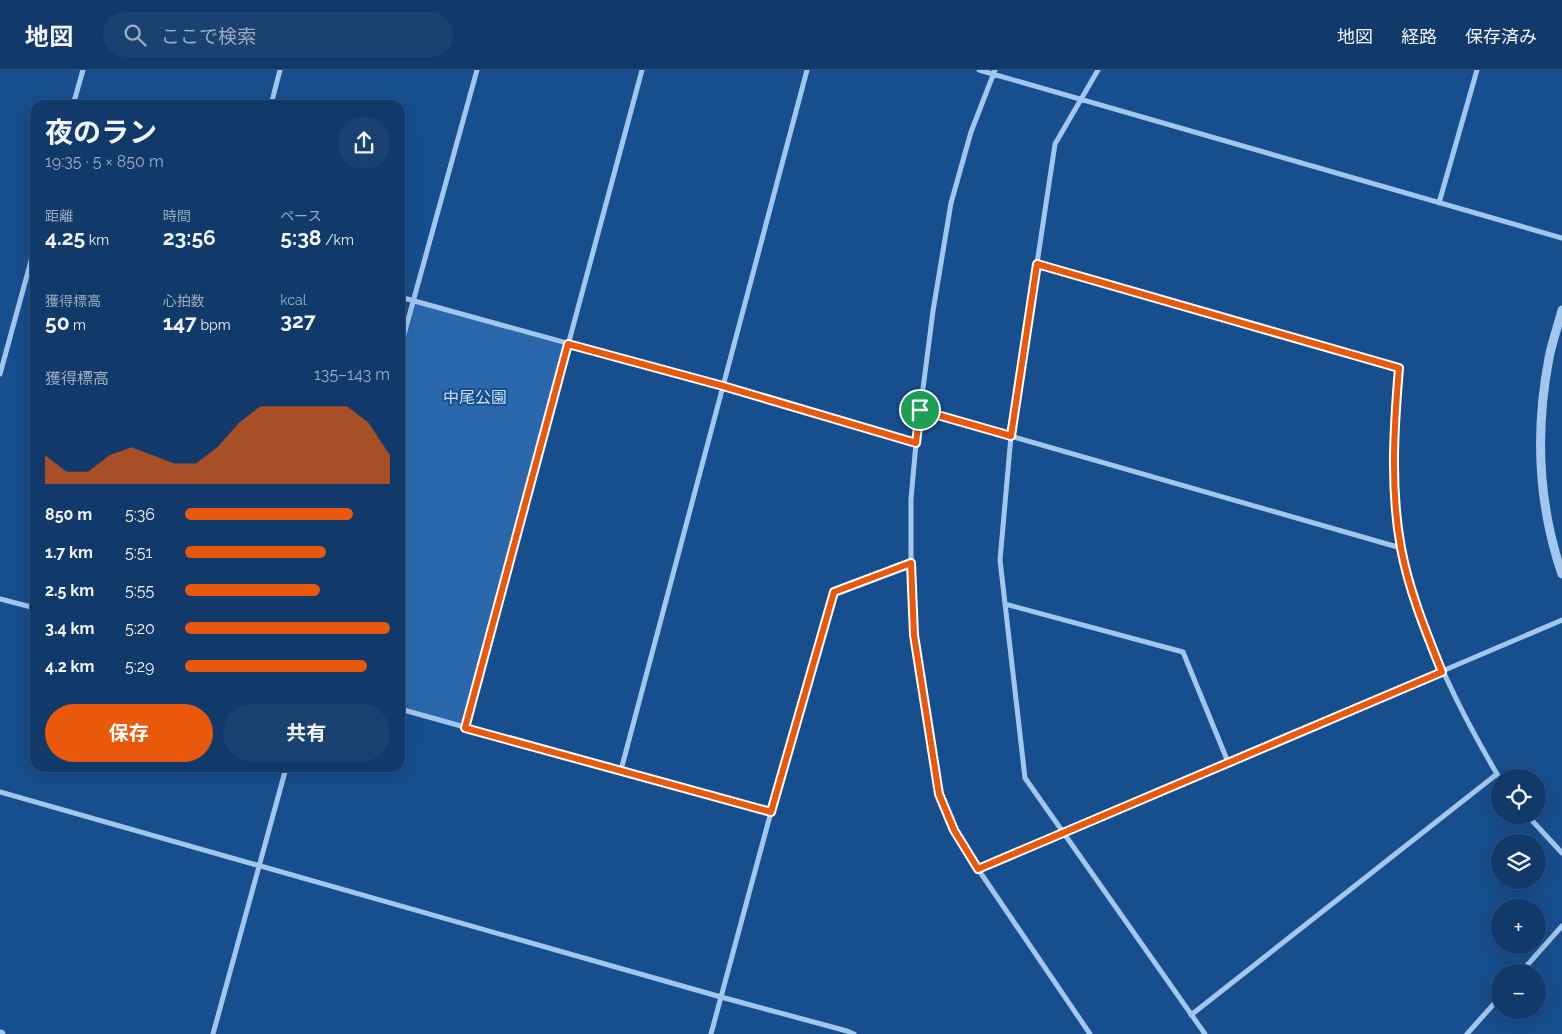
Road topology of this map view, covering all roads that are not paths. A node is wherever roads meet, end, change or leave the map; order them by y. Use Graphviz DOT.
graph roads {
  1 [pos="83,70"];
  2 [pos="280,70"];
  3 [pos="477,70"];
  4 [pos="642,70"];
  5 [pos="807,70"];
  6 [pos="979,70"];
  7 [pos="1098,70"];
  8 [pos="1477,70"];
  9 [pos="994,72"];
  10 [pos="1081,99"];
  11 [pos="74,100"];
  12 [pos="272,100"];
  13 [pos="1439,203"];
  14 [pos="1562,238"];
  15 [pos="30,264"];
  16 [pos="1037,264"];
  17 [pos="405,299"];
  18 [pos="413,301"];
  19 [pos="1562,310"];
  20 [pos="405,331"];
  21 [pos="568,344"];
  22 [pos="0,374"];
  23 [pos="723,386"];
  24 [pos="920,410"];
  25 [pos="1011,436"];
  26 [pos="916,443"];
  27 [pos="1401,548"];
  28 [pos="911,563"];
  29 [pos="1562,574"];
  30 [pos="0,599"];
  31 [pos="1005,604"];
  32 [pos="30,607"];
  33 [pos="1562,620"];
  34 [pos="1442,672"];
  35 [pos="405,710"];
  36 [pos="465,728"];
  37 [pos="1228,762"];
  38 [pos="1494,769"];
  39 [pos="621,770"];
  40 [pos="285,772"];
  41 [pos="1491,781"];
  42 [pos="0,792"];
  43 [pos="771,812"];
  44 [pos="1535,824"];
  45 [pos="1063,833"];
  46 [pos="1562,853"];
  47 [pos="259,866"];
  48 [pos="978,869"];
  49 [pos="1562,926"];
  50 [pos="1528,964"];
  51 [pos="721,997"];
  52 [pos="1491,1007"];
  53 [pos="1191,1015"];
  54 [pos="213,1034"];
  55 [pos="711,1034"];
  56 [pos="854,1034"];
  57 [pos="1090,1034"];
  58 [pos="1205,1034"];
  59 [pos="1467,1034"];
  1 -- 11 [label="street"];
  2 -- 12 [label="street"];
  3 -- 18 [label="street"];
  4 -- 21 [label="street"];
  5 -- 23 [label="street"];
  6 -- 9 [label="street"];
  7 -- 10 [label="street"];
  8 -- 13 [label="street"];
  9 -- 10 [label="street"];
  9 -- 24 [label="street"];
  10 -- 13 [label="street"];
  10 -- 16 [label="street"];
  13 -- 14 [label="street"];
  15 -- 22 [label="street"];
  16 -- 25 [label="street"];
  16 -- 27 [label="street"];
  17 -- 18 [label="street"];
  18 -- 20 [label="street"];
  18 -- 21 [label="street"];
  19 -- 29 [label="street"];
  21 -- 23 [label="street"];
  21 -- 36 [label="street"];
  23 -- 26 [label="street"];
  23 -- 39 [label="street"];
  24 -- 25 [label="street"];
  24 -- 26 [label="street"];
  25 -- 27 [label="street"];
  25 -- 31 [label="street"];
  26 -- 28 [label="street"];
  27 -- 34 [label="street"];
  28 -- 43 [label="street"];
  28 -- 48 [label="street"];
  30 -- 32 [label="street"];
  31 -- 37 [label="street"];
  31 -- 45 [label="street"];
  33 -- 34 [label="street"];
  34 -- 37 [label="street"];
  34 -- 38 [label="street"];
  35 -- 36 [label="street"];
  36 -- 39 [label="street"];
  37 -- 45 [label="street"];
  39 -- 43 [label="street"];
  40 -- 47 [label="street"];
  41 -- 53 [label="street"];
  42 -- 47 [label="street"];
  43 -- 51 [label="street"];
  44 -- 46 [label="street"];
  45 -- 48 [label="street"];
  45 -- 53 [label="street"];
  47 -- 51 [label="street"];
  47 -- 54 [label="street"];
  48 -- 57 [label="street"];
  49 -- 50 [label="street"];
  51 -- 55 [label="street"];
  51 -- 56 [label="street"];
  52 -- 59 [label="street"];
  53 -- 58 [label="street"];
}
